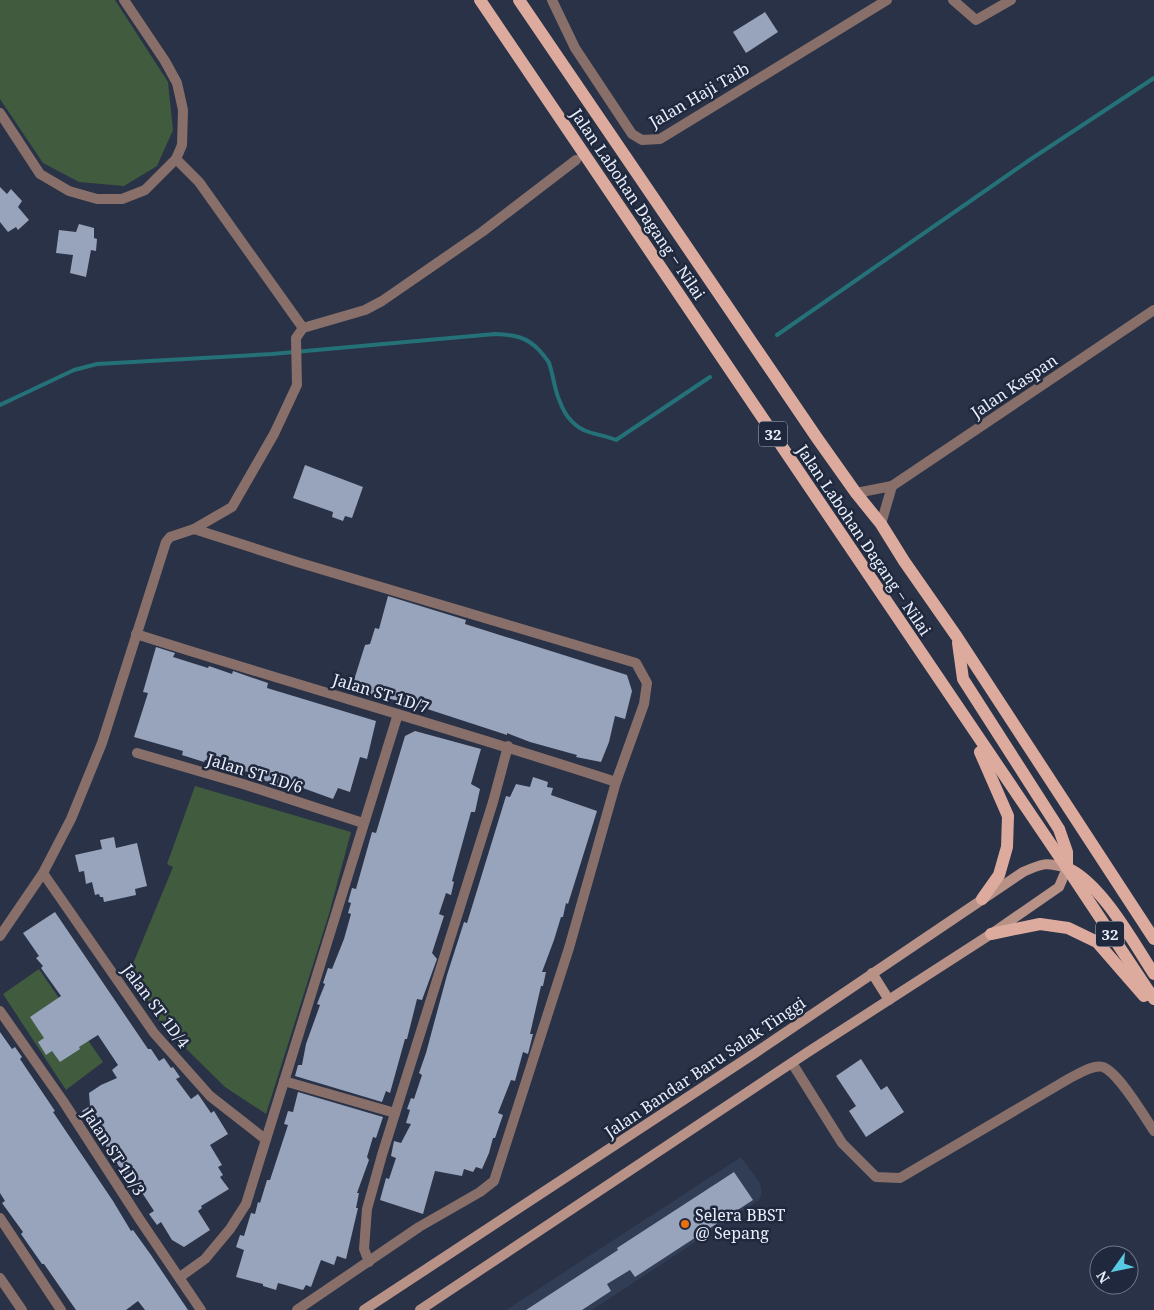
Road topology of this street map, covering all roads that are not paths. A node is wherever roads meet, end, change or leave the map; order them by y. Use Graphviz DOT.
graph roads {
  1 [pos="124,0"];
  2 [pos="480,0"];
  3 [pos="519,0"];
  4 [pos="525,0"];
  5 [pos="552,0"];
  6 [pos="887,0"];
  7 [pos="953,0"];
  8 [pos="1011,0"];
  9 [pos="549,42"];
  10 [pos="0,114"];
  11 [pos="176,159"];
  12 [pos="576,160"];
  13 [pos="1154,310"];
  14 [pos="303,328"];
  15 [pos="892,486"];
  16 [pos="856,493"];
  17 [pos="881,524"];
  18 [pos="194,529"];
  19 [pos="136,634"];
  20 [pos="957,638"];
  21 [pos="946,690"];
  22 [pos="398,714"];
  23 [pos="508,746"];
  24 [pos="138,753"];
  25 [pos="616,782"];
  26 [pos="363,823"];
  27 [pos="1067,868"];
  28 [pos="43,873"];
  29 [pos="982,899"];
  30 [pos="991,934"];
  31 [pos="0,936"];
  32 [pos="1154,939"];
  33 [pos="872,974"];
  34 [pos="1154,974"];
  35 [pos="888,1000"];
  36 [pos="1154,1000"];
  37 [pos="1154,1007"];
  38 [pos="0,1011"];
  39 [pos="792,1063"];
  40 [pos="284,1081"];
  41 [pos="395,1113"];
  42 [pos="1154,1131"];
  43 [pos="266,1139"];
  44 [pos="0,1218"];
  45 [pos="369,1262"];
  46 [pos="180,1277"];
  47 [pos="0,1278"];
  48 [pos="22,1310"];
  49 [pos="62,1310"];
  50 [pos="202,1310"];
  51 [pos="297,1310"];
  52 [pos="364,1310"];
  53 [pos="420,1310"];
  1 -- 11 [label="street"];
  2 -- 21 [label="main road, Jalan Labohan Dagang ‒ Nilai / 32"];
  3 -- 9 [label="main road, Jalan Labohan Dagang ‒ Nilai / 32"];
  4 -- 9 [label="street"];
  5 -- 6 [label="street, Jalan Haji Taib"];
  7 -- 8 [label="street"];
  9 -- 16 [label="main road, Jalan Labohan Dagang ‒ Nilai / 32"];
  10 -- 11 [label="street"];
  11 -- 14 [label="street"];
  12 -- 14 [label="street"];
  13 -- 15 [label="street, Jalan Kaspan"];
  14 -- 18 [label="street"];
  15 -- 16 [label="street"];
  15 -- 17 [label="street"];
  16 -- 17 [label="main road, Jalan Labohan Dagang ‒ Nilai / 32"];
  17 -- 20 [label="main road, Jalan Labohan Dagang ‒ Nilai / 32"];
  18 -- 19 [label="street"];
  18 -- 25 [label="street"];
  19 -- 22 [label="street, Jalan ST 1D/7"];
  19 -- 28 [label="street"];
  20 -- 27 [label="main road"];
  20 -- 32 [label="main road, Jalan Labohan Dagang ‒ Nilai / 32"];
  21 -- 27 [label="main road, Jalan Labohan Dagang ‒ Nilai / 32"];
  21 -- 29 [label="main road"];
  22 -- 23 [label="street, Jalan ST 1D/7"];
  22 -- 26 [label="street"];
  23 -- 25 [label="street, Jalan ST 1D/7"];
  23 -- 41 [label="street"];
  24 -- 26 [label="street, Jalan ST 1D/6"];
  25 -- 45 [label="street"];
  26 -- 40 [label="street"];
  27 -- 29 [label="main road, Jalan Bandar Baru Salak Tinggi"];
  27 -- 30 [label="main road"];
  27 -- 34 [label="main road"];
  27 -- 36 [label="main road, Jalan Labohan Dagang ‒ Nilai / 32"];
  28 -- 31 [label="street"];
  28 -- 43 [label="street, Jalan ST 1D/4"];
  29 -- 33 [label="main road, Jalan Bandar Baru Salak Tinggi"];
  30 -- 35 [label="main road"];
  30 -- 37 [label="main road"];
  33 -- 35 [label="main road"];
  33 -- 52 [label="main road, Jalan Bandar Baru Salak Tinggi"];
  35 -- 39 [label="main road"];
  38 -- 46 [label="street, Jalan ST 1D/3"];
  39 -- 42 [label="street"];
  39 -- 53 [label="main road"];
  40 -- 41 [label="street"];
  40 -- 43 [label="street"];
  41 -- 45 [label="street"];
  43 -- 46 [label="street"];
  44 -- 49 [label="street"];
  45 -- 51 [label="street"];
  46 -- 50 [label="street, Jalan ST 1D/3"];
  47 -- 48 [label="street"];
}
